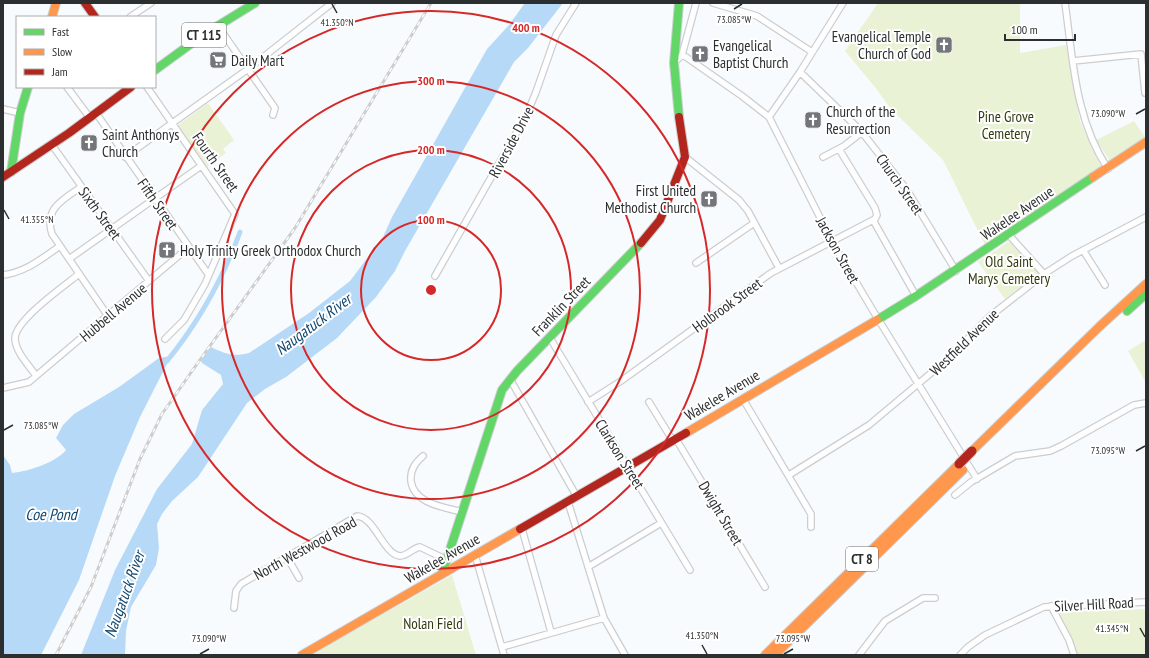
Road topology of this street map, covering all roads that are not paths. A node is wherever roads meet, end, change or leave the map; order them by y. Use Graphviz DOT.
graph roads {
  1 [pos="56,3"];
  2 [pos="85,3"];
  3 [pos="151,3"];
  4 [pos="255,3"];
  5 [pos="332,3"];
  6 [pos="576,3"];
  7 [pos="679,3"];
  8 [pos="696,3"];
  9 [pos="713,3"];
  10 [pos="1066,3"];
  11 [pos="842,4"];
  12 [pos="52,16"];
  13 [pos="94,16"];
  14 [pos="132,16"];
  15 [pos="218,26"];
  16 [pos="812,52"];
  17 [pos="682,55"];
  18 [pos="1073,61"];
  19 [pos="674,63"];
  20 [pos="156,69"];
  21 [pos="248,69"];
  22 [pos="800,72"];
  23 [pos="28,88"];
  24 [pos="68,88"];
  25 [pos="130,88"];
  26 [pos="148,88"];
  27 [pos="1146,93"];
  28 [pos="3,109"];
  29 [pos="20,113"];
  30 [pos="273,115"];
  31 [pos="93,116"];
  32 [pos="769,117"];
  33 [pos="171,122"];
  34 [pos="862,132"];
  35 [pos="1146,142"];
  36 [pos="52,145"];
  37 [pos="839,149"];
  38 [pos="125,157"];
  39 [pos="685,157"];
  40 [pos="823,157"];
  41 [pos="201,166"];
  42 [pos="1108,169"];
  43 [pos="7,175"];
  44 [pos="81,188"];
  45 [pos="155,199"];
  46 [pos="1146,217"];
  47 [pos="873,220"];
  48 [pos="754,223"];
  49 [pos="112,229"];
  50 [pos="1009,235"];
  51 [pos="832,240"];
  52 [pos="60,246"];
  53 [pos="189,247"];
  54 [pos="1083,250"];
  55 [pos="69,259"];
  56 [pos="696,263"];
  57 [pos="779,268"];
  58 [pos="956,271"];
  59 [pos="79,274"];
  60 [pos="208,274"];
  61 [pos="1044,274"];
  62 [pos="3,275"];
  63 [pos="436,276"];
  64 [pos="1146,276"];
  65 [pos="149,281"];
  66 [pos="1146,284"];
  67 [pos="1105,285"];
  68 [pos="1146,294"];
  69 [pos="916,296"];
  70 [pos="108,316"];
  71 [pos="878,319"];
  72 [pos="1099,327"];
  73 [pos="165,338"];
  74 [pos="550,338"];
  75 [pos="36,376"];
  76 [pos="510,379"];
  77 [pos="919,385"];
  78 [pos="3,388"];
  79 [pos="743,399"];
  80 [pos="588,402"];
  81 [pos="648,402"];
  82 [pos="1146,402"];
  83 [pos="675,440"];
  84 [pos="974,454"];
  85 [pos="423,456"];
  86 [pos="628,467"];
  87 [pos="961,467"];
  88 [pos="788,475"];
  89 [pos="977,479"];
  90 [pos="955,495"];
  91 [pos="577,497"];
  92 [pos="568,502"];
  93 [pos="462,512"];
  94 [pos="661,523"];
  95 [pos="811,527"];
  96 [pos="522,529"];
  97 [pos="475,556"];
  98 [pos="287,557"];
  99 [pos="445,559"];
  100 [pos="588,567"];
  101 [pos="690,570"];
  102 [pos="442,574"];
  103 [pos="299,578"];
  104 [pos="765,587"];
  105 [pos="935,598"];
  106 [pos="1146,602"];
  107 [pos="1051,606"];
  108 [pos="234,608"];
  109 [pos="604,618"];
  110 [pos="551,632"];
  111 [pos="502,647"];
  112 [pos="302,655"];
  113 [pos="504,655"];
  114 [pos="625,655"];
  115 [pos="765,655"];
  116 [pos="774,655"];
  117 [pos="859,655"];
  118 [pos="960,655"];
  119 [pos="1074,655"];
  1 -- 12 [label="main road"];
  2 -- 13 [label="main road"];
  3 -- 14 [label="street"];
  4 -- 15 [label="main road, CT 115"];
  5 -- 21 [label="street"];
  6 -- 63 [label="street, Riverside Drive"];
  7 -- 19 [label="main road"];
  8 -- 17 [label="street"];
  9 -- 16 [label="street"];
  10 -- 18 [label="street"];
  11 -- 16 [label="street"];
  15 -- 20 [label="main road, CT 115"];
  15 -- 21 [label="street"];
  16 -- 22 [label="street"];
  17 -- 19 [label="street"];
  17 -- 32 [label="street, Jackson Street"];
  18 -- 27 [label="street"];
  18 -- 42 [label="street"];
  19 -- 39 [label="main road"];
  21 -- 30 [label="street"];
  21 -- 33 [label="street"];
  22 -- 32 [label="street"];
  22 -- 34 [label="street, Church Street"];
  23 -- 29 [label="main road"];
  24 -- 31 [label="street, Fifth Street"];
  25 -- 31 [label="main road"];
  26 -- 33 [label="street, Fourth Street"];
  28 -- 29 [label="street"];
  29 -- 43 [label="main road"];
  31 -- 36 [label="main road"];
  31 -- 38 [label="street, Fifth Street"];
  32 -- 51 [label="street, Jackson Street"];
  33 -- 38 [label="street"];
  33 -- 41 [label="street, Fourth Street"];
  34 -- 37 [label="street"];
  34 -- 58 [label="street, Church Street"];
  35 -- 42 [label="main road, Wakelee Avenue"];
  36 -- 43 [label="main road"];
  36 -- 44 [label="street, Sixth Street"];
  37 -- 40 [label="street"];
  37 -- 47 [label="street"];
  38 -- 45 [label="street, Fifth Street"];
  39 -- 48 [label="street"];
  39 -- 74 [label="main road, Franklin Street"];
  41 -- 45 [label="street"];
  41 -- 60 [label="street, Fourth Street"];
  42 -- 50 [label="main road, Wakelee Avenue"];
  44 -- 49 [label="street, Sixth Street"];
  44 -- 52 [label="street"];
  45 -- 49 [label="street"];
  45 -- 53 [label="street, Fifth Street"];
  46 -- 54 [label="street, Westfield Avenue"];
  47 -- 51 [label="street, Holbrook Street"];
  47 -- 69 [label="street"];
  48 -- 56 [label="street"];
  48 -- 57 [label="street"];
  49 -- 55 [label="street"];
  49 -- 65 [label="street, Sixth Street"];
  50 -- 58 [label="main road, Wakelee Avenue"];
  50 -- 61 [label="street"];
  51 -- 57 [label="street, Holbrook Street"];
  51 -- 71 [label="street, Jackson Street"];
  52 -- 55 [label="street"];
  52 -- 62 [label="street"];
  53 -- 60 [label="street, Fifth Street"];
  53 -- 65 [label="street, Hubbell Avenue"];
  54 -- 61 [label="street, Westfield Avenue"];
  54 -- 67 [label="street"];
  55 -- 59 [label="street"];
  57 -- 80 [label="street, Holbrook Street"];
  58 -- 69 [label="main road, Wakelee Avenue"];
  59 -- 70 [label="street"];
  59 -- 75 [label="street"];
  60 -- 73 [label="street"];
  61 -- 77 [label="street, Westfield Avenue"];
  64 -- 72 [label="main road"];
  65 -- 70 [label="street, Hubbell Avenue"];
  66 -- 72 [label="main road, CT 8"];
  68 -- 84 [label="main road, CT 8"];
  69 -- 71 [label="main road, Wakelee Avenue"];
  70 -- 75 [label="street, Hubbell Avenue"];
  71 -- 77 [label="street, Jackson Street"];
  71 -- 79 [label="main road, Wakelee Avenue"];
  72 -- 84 [label="main road, CT 8"];
  74 -- 76 [label="main road, Franklin Street"];
  74 -- 80 [label="street, Clarkson Street"];
  75 -- 78 [label="street, Hubbell Avenue"];
  76 -- 91 [label="street"];
  76 -- 93 [label="main road, Franklin Street"];
  77 -- 88 [label="street, Westfield Avenue"];
  77 -- 89 [label="street, Jackson Street"];
  79 -- 83 [label="main road, Wakelee Avenue"];
  79 -- 88 [label="street"];
  80 -- 86 [label="street, Clarkson Street"];
  81 -- 83 [label="street, Dwight Street"];
  82 -- 89 [label="street"];
  83 -- 86 [label="main road, Wakelee Avenue"];
  83 -- 104 [label="street, Dwight Street"];
  84 -- 87 [label="main road, CT 8, bridge"];
  85 -- 93 [label="street"];
  86 -- 91 [label="main road, Wakelee Avenue"];
  86 -- 94 [label="street, Clarkson Street"];
  87 -- 115 [label="main road, CT 8"];
  87 -- 116 [label="main road, CT 8"];
  88 -- 95 [label="street"];
  89 -- 90 [label="street"];
  91 -- 92 [label="main road, Wakelee Avenue"];
  92 -- 96 [label="main road, Wakelee Avenue"];
  92 -- 100 [label="street"];
  93 -- 99 [label="main road, Franklin Street"];
  94 -- 100 [label="street"];
  94 -- 101 [label="street, Clarkson Street"];
  96 -- 97 [label="main road, Wakelee Avenue"];
  96 -- 110 [label="street"];
  97 -- 102 [label="main road, Wakelee Avenue"];
  97 -- 111 [label="street"];
  98 -- 99 [label="street, North Westwood Road"];
  98 -- 103 [label="street"];
  98 -- 108 [label="street, North Westwood Road"];
  99 -- 102 [label="main road, Franklin Street"];
  100 -- 109 [label="street"];
  102 -- 112 [label="main road, Wakelee Avenue"];
  105 -- 117 [label="street"];
  106 -- 107 [label="street, Silver Hill Road"];
  107 -- 118 [label="street, Silver Hill Road"];
  107 -- 119 [label="street"];
  109 -- 110 [label="street"];
  109 -- 114 [label="street"];
  110 -- 111 [label="street"];
  111 -- 113 [label="street"];
}
